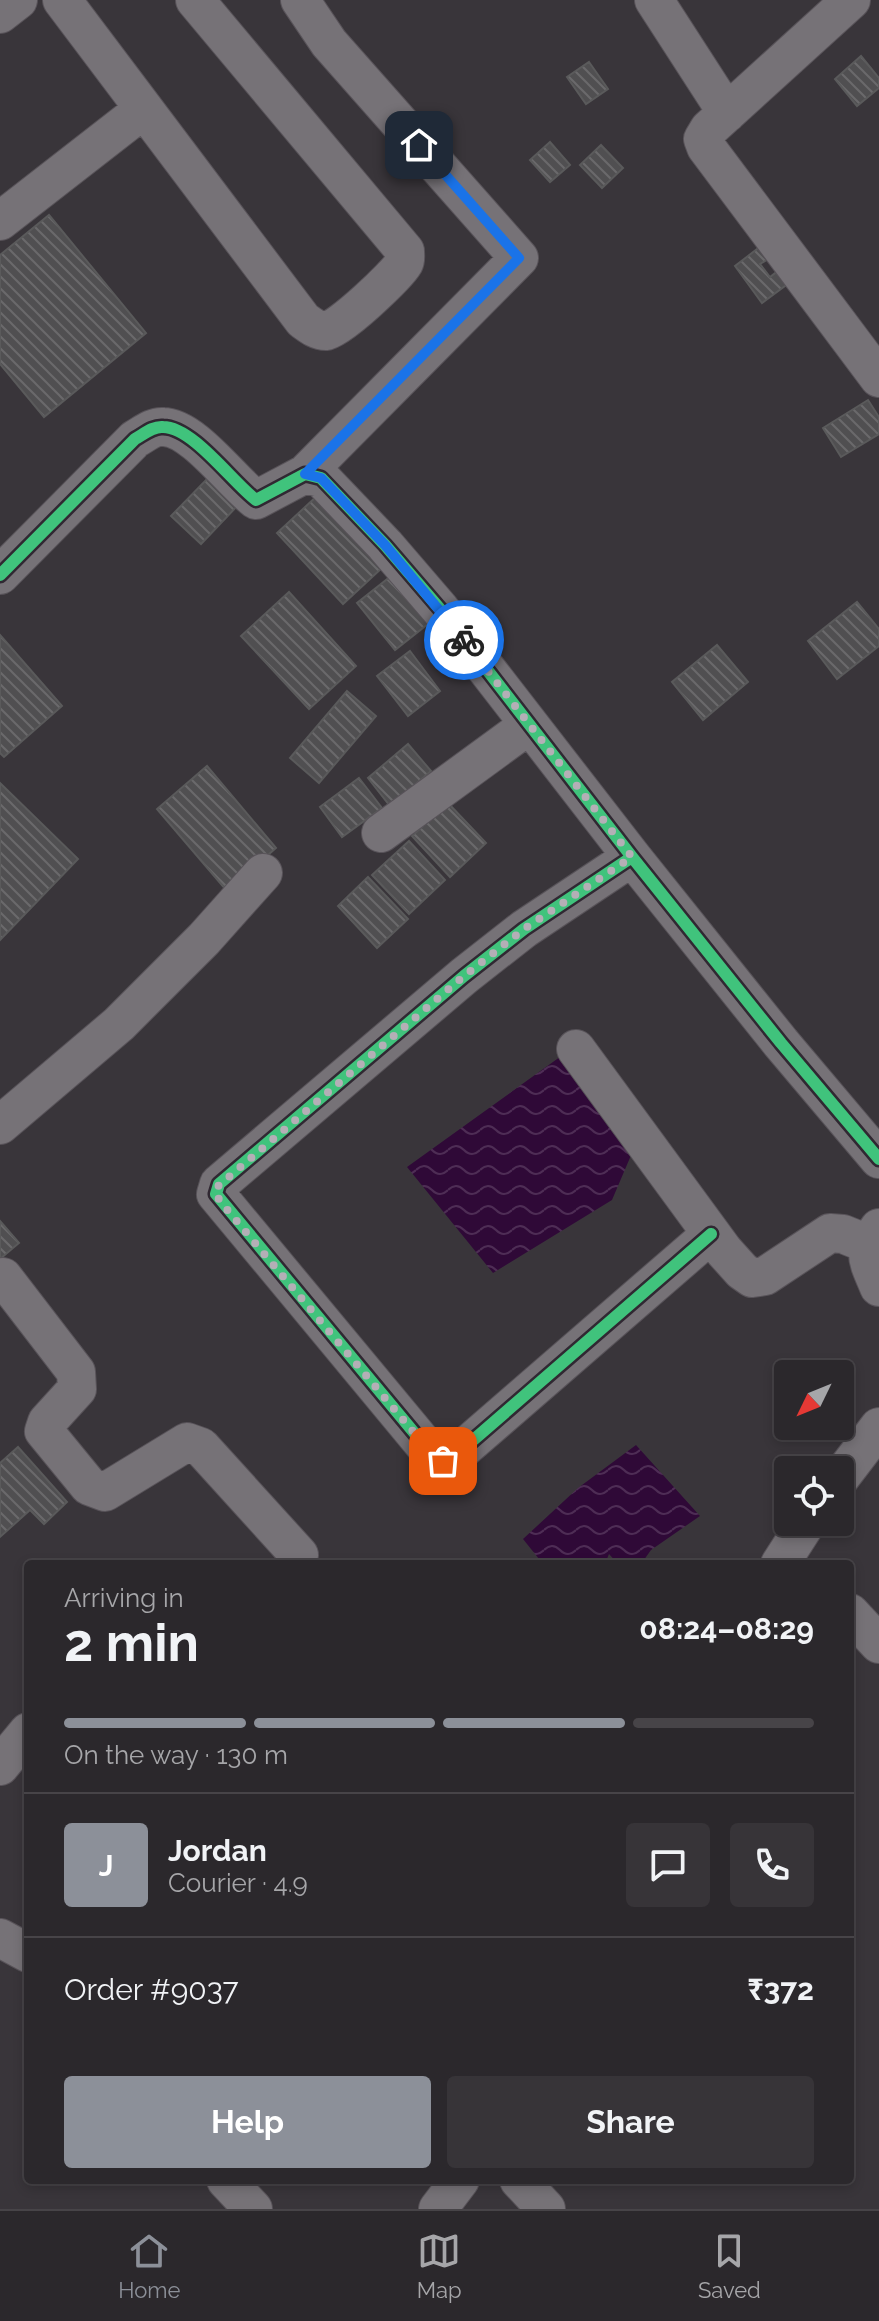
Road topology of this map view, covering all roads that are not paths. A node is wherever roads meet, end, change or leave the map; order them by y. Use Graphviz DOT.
graph roads {
  1 [pos="18,0"];
  2 [pos="62,0"];
  3 [pos="195,0"];
  4 [pos="300,0"];
  5 [pos="654,0"];
  6 [pos="851,0"];
  7 [pos="0,14"];
  8 [pos="144,109"];
  9 [pos="727,113"];
  10 [pos="0,221"];
  11 [pos="879,378"];
  12 [pos="305,474"];
  13 [pos="0,575"];
  14 [pos="529,725"];
  15 [pos="381,833"];
  16 [pos="632,857"];
  17 [pos="263,873"];
  18 [pos="576,1049"];
  19 [pos="0,1125"];
  20 [pos="879,1159"];
  21 [pos="711,1234"];
  22 [pos="873,1236"];
  23 [pos="3,1277"];
  24 [pos="879,1287"];
  25 [pos="879,1427"];
  26 [pos="854,1460"];
  27 [pos="297,1560"];
  28 [pos="854,1617"];
  29 [pos="879,1644"];
  30 [pos="24,1737"];
  31 [pos="0,1766"];
  32 [pos="0,1938"];
  33 [pos="24,1951"];
  34 [pos="230,2184"];
  35 [pos="457,2184"];
  36 [pos="523,2184"];
  37 [pos="253,2209"];
  38 [pos="438,2209"];
  39 [pos="546,2209"];
  1 -- 7 [label="street"];
  2 -- 8 [label="street"];
  3 -- 8 [label="street"];
  4 -- 12 [label="street"];
  5 -- 9 [label="street"];
  6 -- 9 [label="street"];
  8 -- 10 [label="street"];
  9 -- 11 [label="street"];
  12 -- 13 [label="street"];
  12 -- 14 [label="street"];
  14 -- 15 [label="street"];
  14 -- 16 [label="street"];
  16 -- 20 [label="street"];
  16 -- 21 [label="street"];
  17 -- 19 [label="street"];
  18 -- 21 [label="street"];
  21 -- 22 [label="street"];
  22 -- 24 [label="street"];
  23 -- 27 [label="street"];
  25 -- 26 [label="street"];
  28 -- 29 [label="street"];
  30 -- 31 [label="street"];
  32 -- 33 [label="street"];
  34 -- 37 [label="street"];
  35 -- 38 [label="street"];
  36 -- 39 [label="street"];
}
